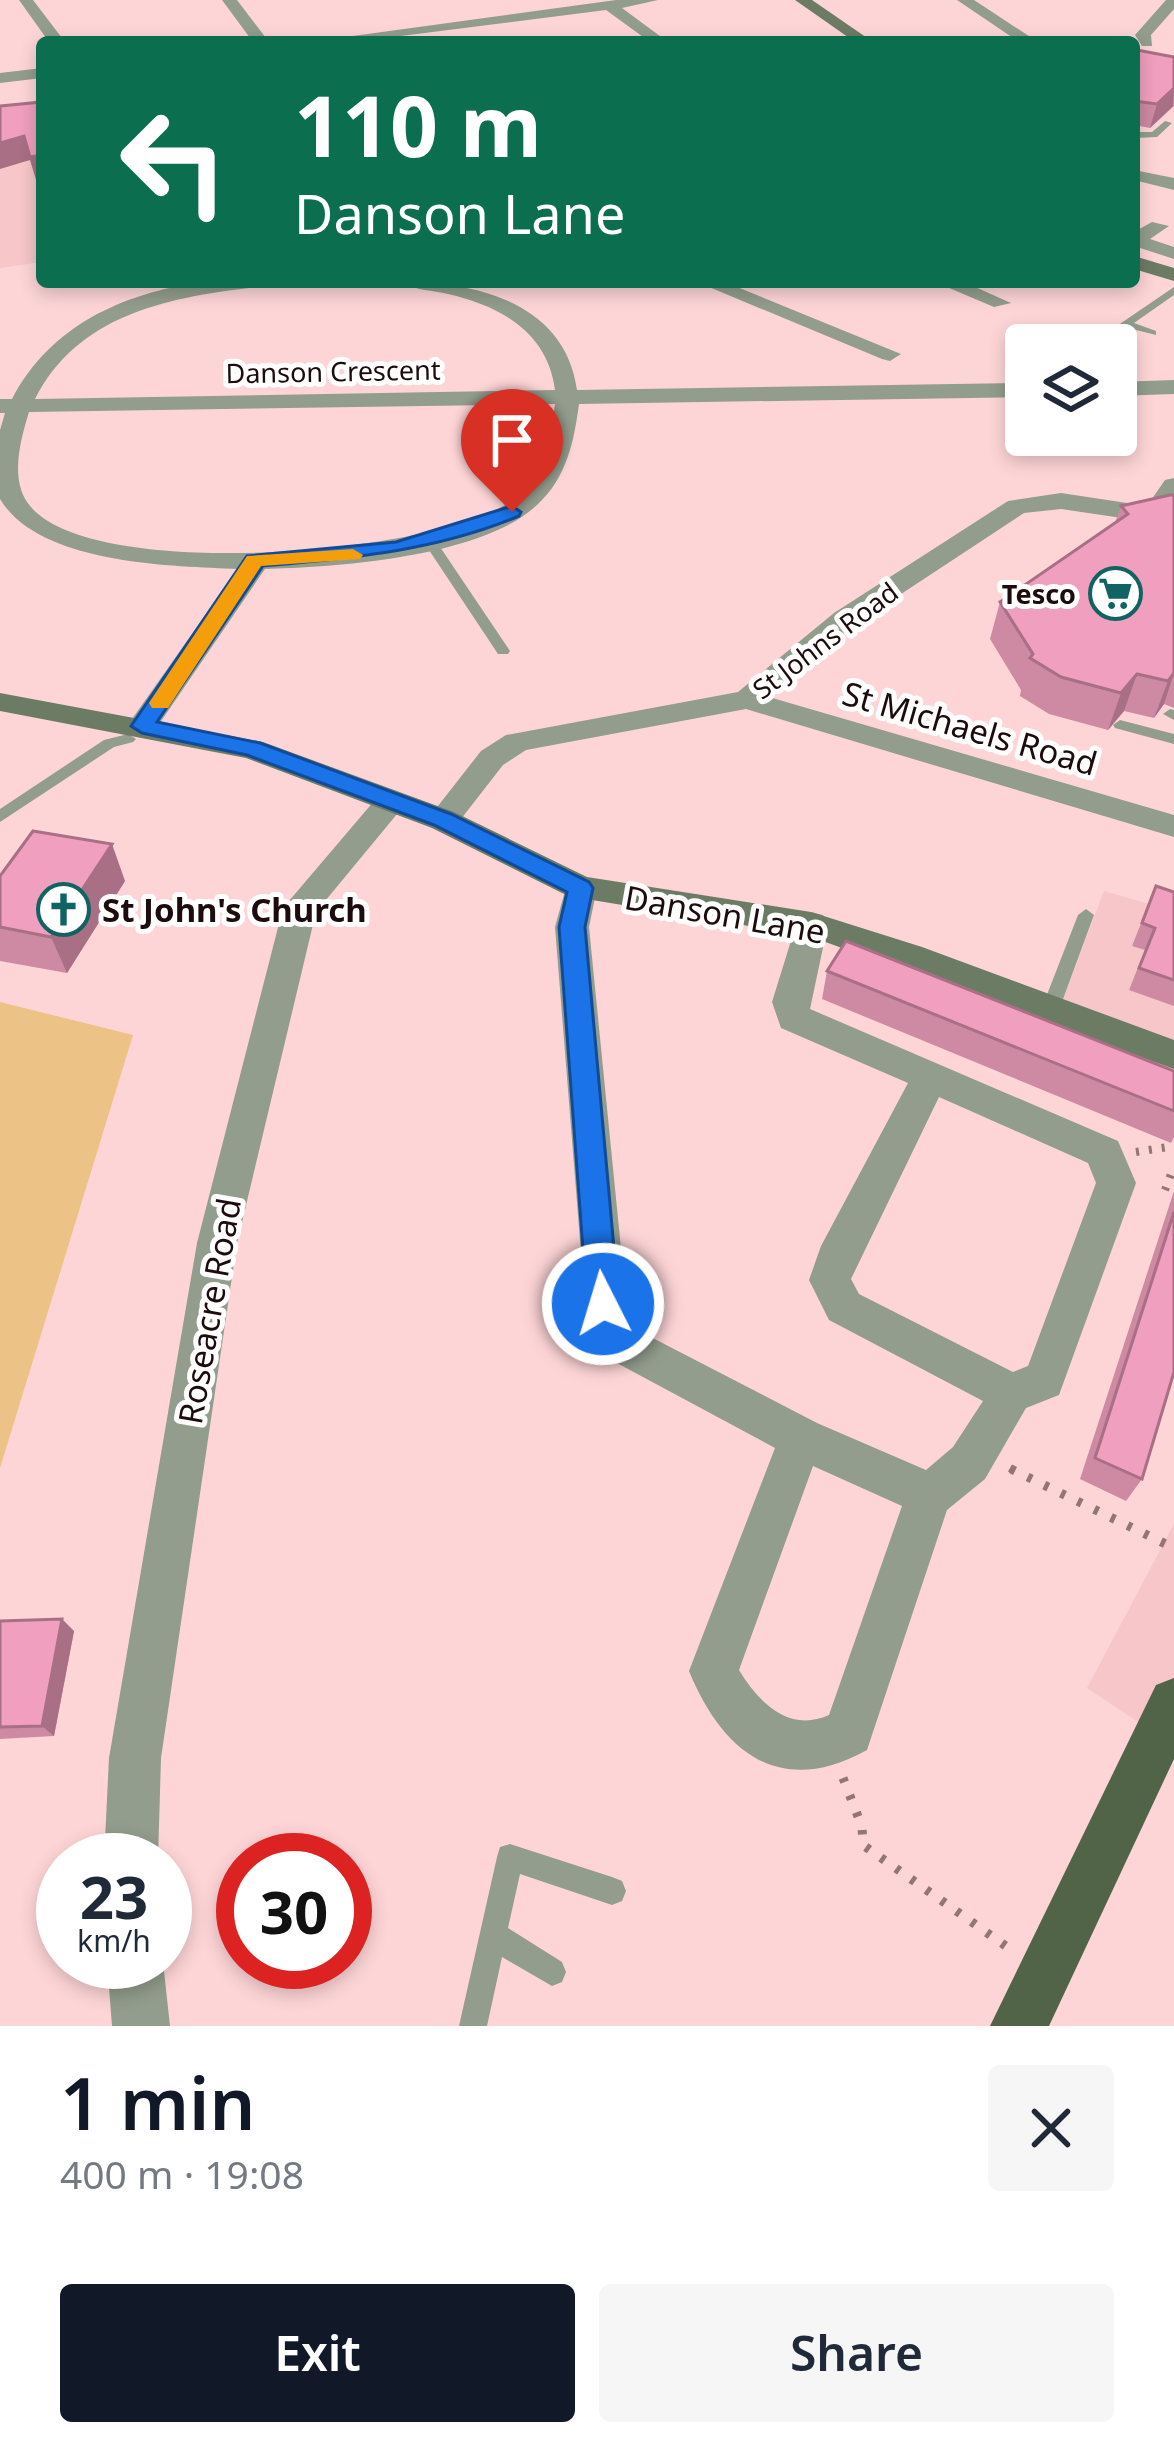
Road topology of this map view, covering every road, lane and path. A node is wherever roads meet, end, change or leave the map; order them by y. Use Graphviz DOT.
graph roads {
  1 [pos="26,0"];
  2 [pos="230,0"];
  3 [pos="651,0"];
  4 [pos="802,0"];
  5 [pos="964,0"];
  6 [pos="1174,0"];
  7 [pos="621,4"];
  8 [pos="452,13"];
  9 [pos="466,25"];
  10 [pos="53,36"];
  11 [pos="257,36"];
  12 [pos="389,36"];
  13 [pos="655,36"];
  14 [pos="856,36"];
  15 [pos="1021,36"];
  16 [pos="1140,43"];
  17 [pos="1166,43"];
  18 [pos="36,74"];
  19 [pos="0,78"];
  20 [pos="1168,122"];
  21 [pos="1140,135"];
  22 [pos="1140,176"];
  23 [pos="1174,184"];
  24 [pos="1159,226"];
  25 [pos="1140,237"];
  26 [pos="1140,244"];
  27 [pos="1169,263"];
  28 [pos="213,288"];
  29 [pos="443,288"];
  30 [pos="722,288"];
  31 [pos="961,288"];
  32 [pos="1174,290"];
  33 [pos="1001,303"];
  34 [pos="1152,333"];
  35 [pos="890,354"];
  36 [pos="1165,388"];
  37 [pos="1005,390"];
  38 [pos="567,398"];
  39 [pos="9,405"];
  40 [pos="1174,413"];
  41 [pos="1174,485"];
  42 [pos="428,541"];
  43 [pos="254,560"];
  44 [pos="503,651"];
  45 [pos="747,700"];
  46 [pos="0,702"];
  47 [pos="1120,725"];
  48 [pos="128,735"];
  49 [pos="1174,740"];
  50 [pos="391,801"];
  51 [pos="0,817"];
  52 [pos="443,820"];
  53 [pos="1174,826"];
  54 [pos="580,888"];
  55 [pos="1086,915"];
  56 [pos="811,924"];
  57 [pos="1050,1010"];
  58 [pos="1174,1055"];
  59 [pos="931,1078"];
  60 [pos="1174,1166"];
  61 [pos="1165,1190"];
  62 [pos="1011,1393"];
  63 [pos="801,1438"];
  64 [pos="979,1453"];
  65 [pos="929,1495"];
  66 [pos="1174,1548"];
  67 [pos="1172,1714"];
  68 [pos="831,1745"];
  69 [pos="132,1833"];
  70 [pos="612,1892"];
  71 [pos="495,1936"];
  72 [pos="552,1972"];
  73 [pos="1042,1972"];
  74 [pos="138,1989"];
  75 [pos="141,2026"];
  76 [pos="473,2026"];
  77 [pos="1019,2026"];
  1 -- 10 [label="street"];
  2 -- 11 [label="street"];
  3 -- 7 [label="street"];
  4 -- 14 [label="street"];
  5 -- 15 [label="street"];
  6 -- 16 [label="street"];
  7 -- 9 [label="street"];
  7 -- 13 [label="street"];
  8 -- 9 [label="street"];
  9 -- 12 [label="street"];
  16 -- 17 [label="street"];
  18 -- 19 [label="street"];
  20 -- 21 [label="lane"];
  22 -- 23 [label="street"];
  24 -- 25 [label="street"];
  26 -- 27 [label="street"];
  28 -- 39 [label="street"];
  29 -- 38 [label="street"];
  30 -- 35 [label="street"];
  31 -- 33 [label="street"];
  32 -- 34 [label="lane"];
  36 -- 40 [label="street"];
  37 -- 38 [label="street, Danson Crescent"];
  38 -- 39 [label="street, Danson Crescent"];
  38 -- 42 [label="street"];
  39 -- 43 [label="street"];
  41 -- 45 [label="street, St Johns Road"];
  42 -- 43 [label="street"];
  42 -- 44 [label="lane"];
  43 -- 48 [label="street"];
  45 -- 52 [label="street, St Johns Road"];
  45 -- 53 [label="street, St Michaels Road"];
  46 -- 48 [label="street, Danson Lane"];
  47 -- 49 [label="lane"];
  48 -- 50 [label="street, Danson Lane"];
  48 -- 51 [label="lane"];
  50 -- 52 [label="street, Danson Lane"];
  50 -- 69 [label="street, Roseacre Road"];
  52 -- 54 [label="street, Danson Lane"];
  54 -- 56 [label="street, Danson Lane"];
  54 -- 63 [label="street"];
  55 -- 57 [label="lane"];
  56 -- 57 [label="street, Danson Lane"];
  56 -- 59 [label="street"];
  57 -- 58 [label="street, Danson Lane"];
  59 -- 62 [label="street"];
  59 -- 62 [label="street"];
  60 -- 61 [label="path"];
  62 -- 64 [label="street"];
  63 -- 65 [label="street"];
  63 -- 68 [label="street"];
  64 -- 65 [label="street"];
  64 -- 66 [label="path"];
  65 -- 68 [label="street"];
  67 -- 73 [label="main road"];
  68 -- 73 [label="path"];
  70 -- 71 [label="lane"];
  71 -- 72 [label="lane"];
  71 -- 76 [label="lane"];
  73 -- 77 [label="main road"];
  74 -- 75 [label="street"];
}
